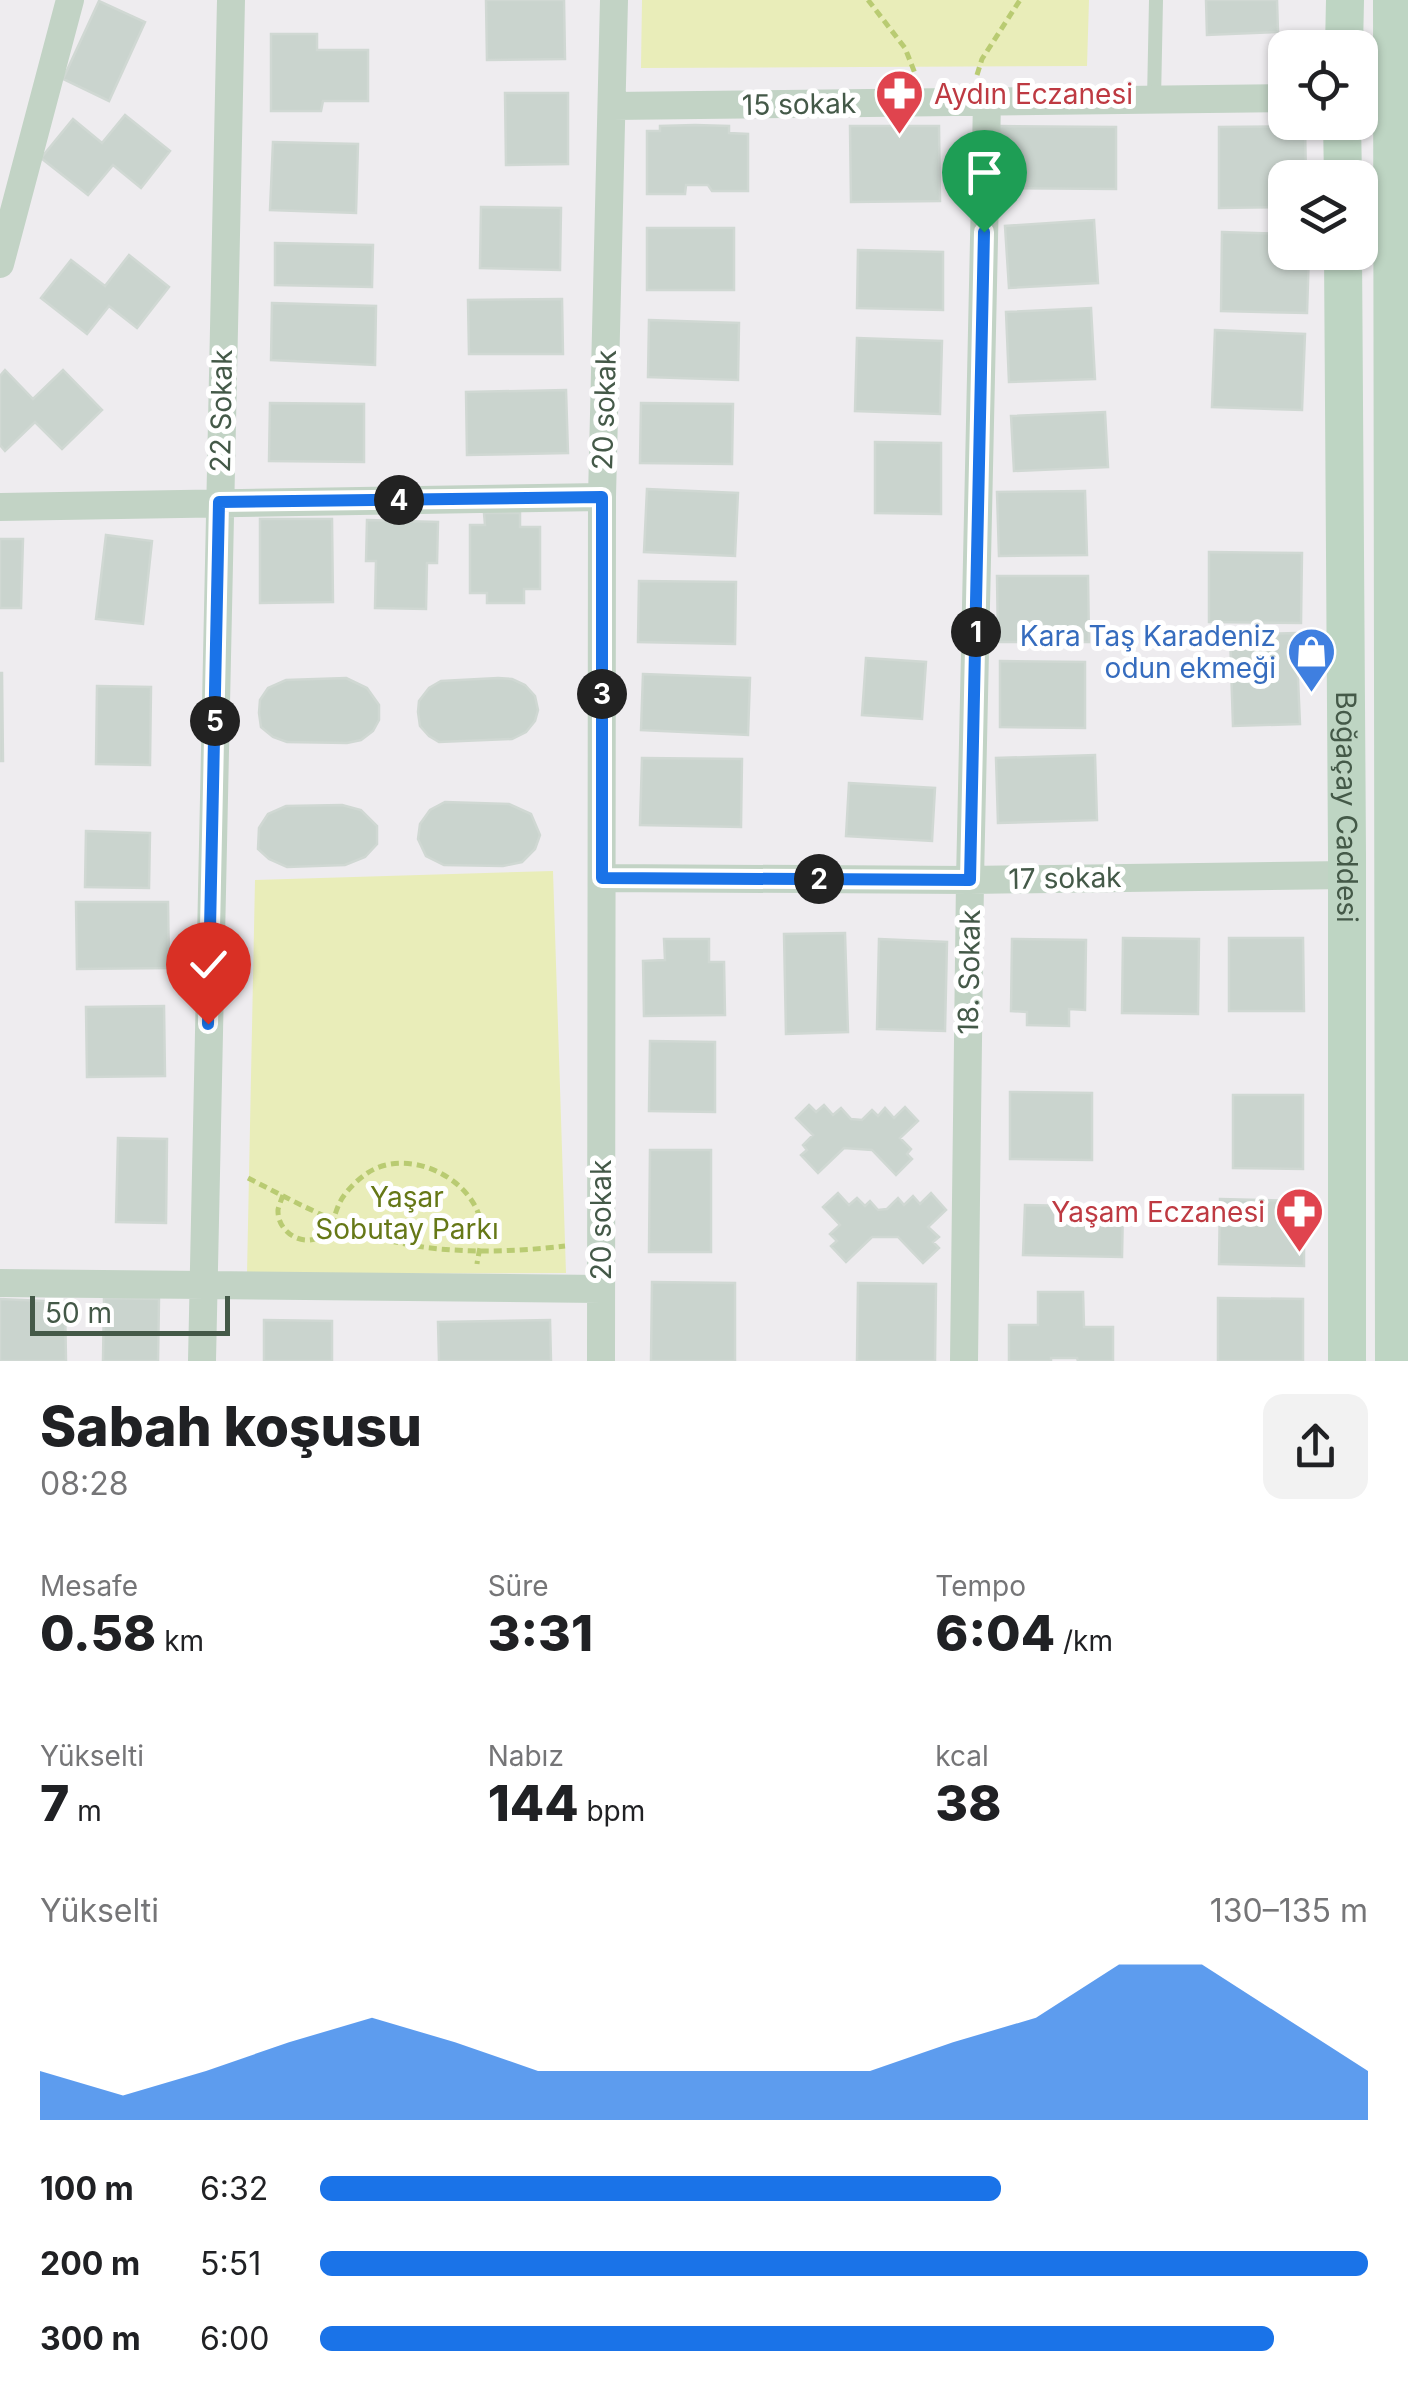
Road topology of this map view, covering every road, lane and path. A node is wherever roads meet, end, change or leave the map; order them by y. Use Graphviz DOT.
graph roads {
  1 [pos="70,0"];
  2 [pos="231,0"];
  3 [pos="614,0"];
  4 [pos="868,0"];
  5 [pos="1020,0"];
  6 [pos="1156,0"];
  7 [pos="1345,0"];
  8 [pos="1392,0"];
  9 [pos="1344,30"];
  10 [pos="916,76"];
  11 [pos="982,90"];
  12 [pos="1268,98"];
  13 [pos="1400,98"];
  14 [pos="1154,100"];
  15 [pos="612,106"];
  16 [pos="0,264"];
  17 [pos="1343,270"];
  18 [pos="602,497"];
  19 [pos="219,502"];
  20 [pos="0,507"];
  21 [pos="1347,875"];
  22 [pos="602,878"];
  23 [pos="1401,879"];
  24 [pos="970,880"];
  25 [pos="248,1178"];
  26 [pos="283,1196"];
  27 [pos="334,1221"];
  28 [pos="565,1246"];
  29 [pos="478,1250"];
  30 [pos="475,1274"];
  31 [pos="0,1283"];
  32 [pos="203,1285"];
  33 [pos="601,1290"];
  34 [pos="202,1361"];
  35 [pos="601,1361"];
  36 [pos="964,1361"];
  37 [pos="1346,1361"];
  38 [pos="1394,1361"];
  1 -- 16 [label="street"];
  2 -- 19 [label="street, 22 Sokak"];
  3 -- 15 [label="street, 20 sokak"];
  4 -- 10 [label="path"];
  5 -- 11 [label="path"];
  6 -- 14 [label="lane"];
  7 -- 9 [label="main road"];
  8 -- 13 [label="main road, Boğaçay Caddesi"];
  11 -- 14 [label="street, 15 sokak"];
  11 -- 15 [label="street, 15 sokak"];
  11 -- 24 [label="street, 18. Sokak"];
  12 -- 14 [label="street, 15 sokak"];
  13 -- 23 [label="main road, Boğaçay Caddesi"];
  15 -- 18 [label="street, 20 sokak"];
  17 -- 21 [label="main road, Boğaçay Caddesi"];
  18 -- 19 [label="street"];
  18 -- 22 [label="street, 20 sokak"];
  19 -- 20 [label="street"];
  19 -- 32 [label="street, 22 Sokak"];
  21 -- 24 [label="street, 17 sokak"];
  21 -- 37 [label="main road, Boğaçay Caddesi"];
  22 -- 24 [label="street, 17 sokak"];
  22 -- 33 [label="street, 20 sokak"];
  23 -- 38 [label="main road, Boğaçay Caddesi"];
  24 -- 36 [label="street, 18. Sokak"];
  25 -- 26 [label="path"];
  26 -- 27 [label="path"];
  26 -- 27 [label="path"];
  27 -- 29 [label="path"];
  27 -- 29 [label="path"];
  28 -- 29 [label="path"];
  29 -- 30 [label="path"];
  31 -- 32 [label="street"];
  32 -- 33 [label="street"];
  32 -- 34 [label="street, 22 Sokak"];
  33 -- 35 [label="street, 20 sokak"];
}
